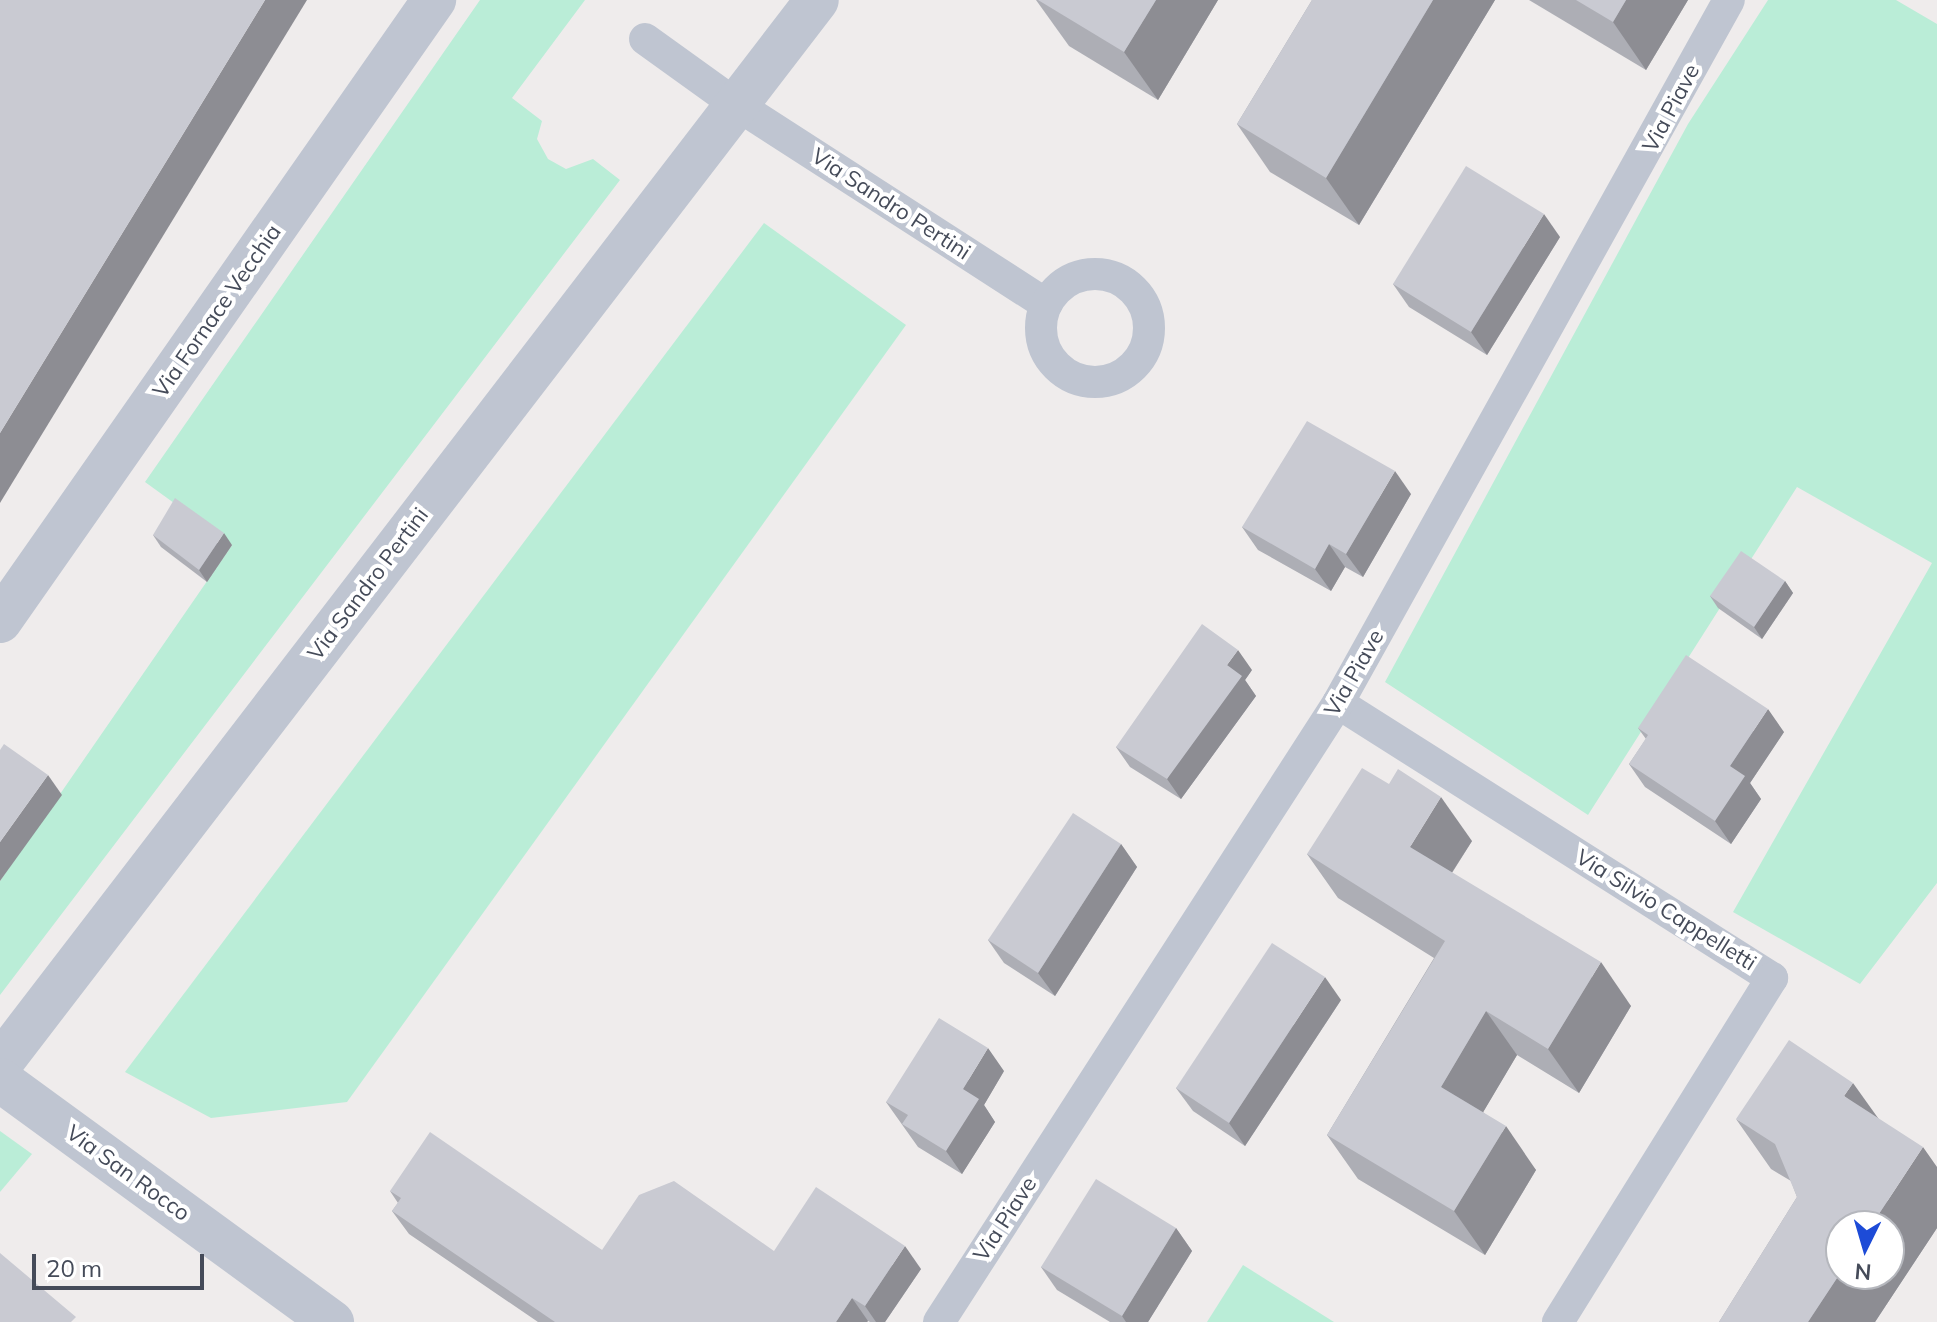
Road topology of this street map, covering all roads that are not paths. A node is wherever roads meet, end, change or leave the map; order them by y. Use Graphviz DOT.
graph roads {
  1 [pos="434,0"];
  2 [pos="817,0"];
  3 [pos="1729,0"];
  4 [pos="645,39"];
  5 [pos="737,105"];
  6 [pos="1046,304"];
  7 [pos="0,621"];
  8 [pos="1338,703"];
  9 [pos="0,1064"];
  10 [pos="0,1080"];
  11 [pos="332,1322"];
  12 [pos="939,1322"];
  13 [pos="1558,1322"];
  1 -- 7 [label="street, Via Fornace Vecchia"];
  2 -- 5 [label="street, Via Sandro Pertini"];
  3 -- 8 [label="lane, Via Piave"];
  4 -- 5 [label="lane, Via Sandro Pertini"];
  5 -- 6 [label="lane, Via Sandro Pertini"];
  5 -- 9 [label="street, Via Sandro Pertini"];
  8 -- 12 [label="lane, Via Piave"];
  8 -- 13 [label="lane, Via Silvio Cappelletti"];
  10 -- 11 [label="street, Via San Rocco"];
}
